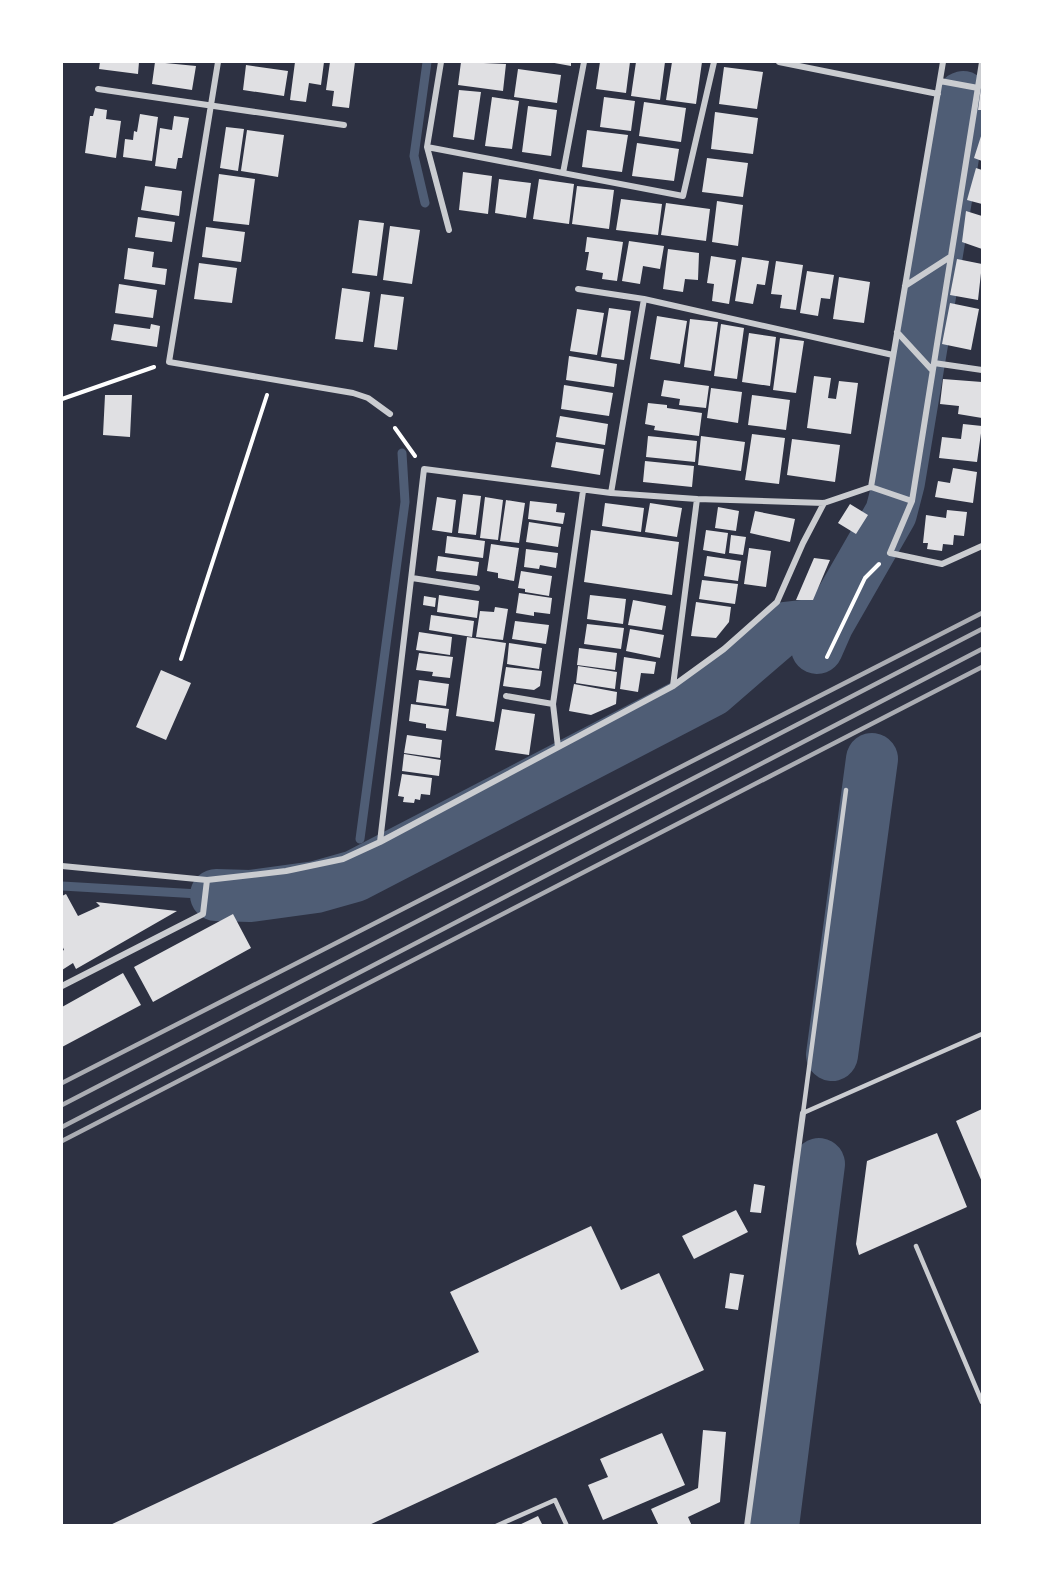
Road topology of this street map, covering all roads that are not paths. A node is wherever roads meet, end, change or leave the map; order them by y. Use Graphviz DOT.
graph roads {
  1 [pos="218,62"];
  2 [pos="441,62"];
  3 [pos="584,62"];
  4 [pos="714,62"];
  5 [pos="779,62"];
  6 [pos="943,62"];
  7 [pos="982,62"];
  8 [pos="940,81"];
  9 [pos="978,88"];
  10 [pos="98,89"];
  11 [pos="938,94"];
  12 [pos="212,104"];
  13 [pos="344,125"];
  14 [pos="427,147"];
  15 [pos="563,173"];
  16 [pos="449,230"];
  17 [pos="951,257"];
  18 [pos="905,286"];
  19 [pos="578,289"];
  20 [pos="644,299"];
  21 [pos="897,332"];
  22 [pos="893,354"];
  23 [pos="933,367"];
  24 [pos="982,370"];
  25 [pos="390,414"];
  26 [pos="871,487"];
  27 [pos="583,491"];
  28 [pos="611,493"];
  29 [pos="697,499"];
  30 [pos="912,501"];
  31 [pos="824,503"];
  32 [pos="982,546"];
  33 [pos="412,578"];
  34 [pos="477,588"];
  35 [pos="673,686"];
  36 [pos="506,696"];
  37 [pos="553,704"];
  38 [pos="558,747"];
  39 [pos="846,790"];
  40 [pos="380,842"];
  41 [pos="62,866"];
  42 [pos="207,880"];
  43 [pos="62,986"];
  44 [pos="982,1034"];
  45 [pos="803,1113"];
  46 [pos="916,1246"];
  47 [pos="982,1402"];
  48 [pos="496,1526"];
  49 [pos="567,1526"];
  50 [pos="747,1526"];
  1 -- 12 [label="street"];
  2 -- 14 [label="street"];
  3 -- 15 [label="street"];
  4 -- 15 [label="street"];
  5 -- 11 [label="street"];
  6 -- 8 [label="street"];
  7 -- 9 [label="street"];
  8 -- 9 [label="street"];
  8 -- 11 [label="street"];
  9 -- 17 [label="street"];
  10 -- 12 [label="street"];
  11 -- 18 [label="street"];
  12 -- 13 [label="street"];
  12 -- 25 [label="street"];
  14 -- 15 [label="street"];
  14 -- 16 [label="street"];
  17 -- 18 [label="street"];
  17 -- 23 [label="street"];
  18 -- 21 [label="street"];
  19 -- 20 [label="street"];
  20 -- 22 [label="street"];
  20 -- 28 [label="street"];
  21 -- 22 [label="street"];
  21 -- 23 [label="street"];
  22 -- 26 [label="street"];
  23 -- 24 [label="street"];
  23 -- 30 [label="street"];
  26 -- 30 [label="street"];
  26 -- 31 [label="street"];
  27 -- 28 [label="street"];
  27 -- 33 [label="street"];
  27 -- 37 [label="street"];
  28 -- 29 [label="street"];
  29 -- 31 [label="street"];
  29 -- 35 [label="street"];
  30 -- 32 [label="street"];
  31 -- 35 [label="street"];
  33 -- 34 [label="street"];
  33 -- 40 [label="street"];
  35 -- 38 [label="street"];
  36 -- 37 [label="street"];
  37 -- 38 [label="street"];
  38 -- 40 [label="street"];
  39 -- 45 [label="lane"];
  40 -- 42 [label="street"];
  41 -- 42 [label="street"];
  42 -- 43 [label="street"];
  44 -- 45 [label="lane"];
  45 -- 50 [label="street"];
  46 -- 47 [label="lane"];
  48 -- 49 [label="lane"];
}
